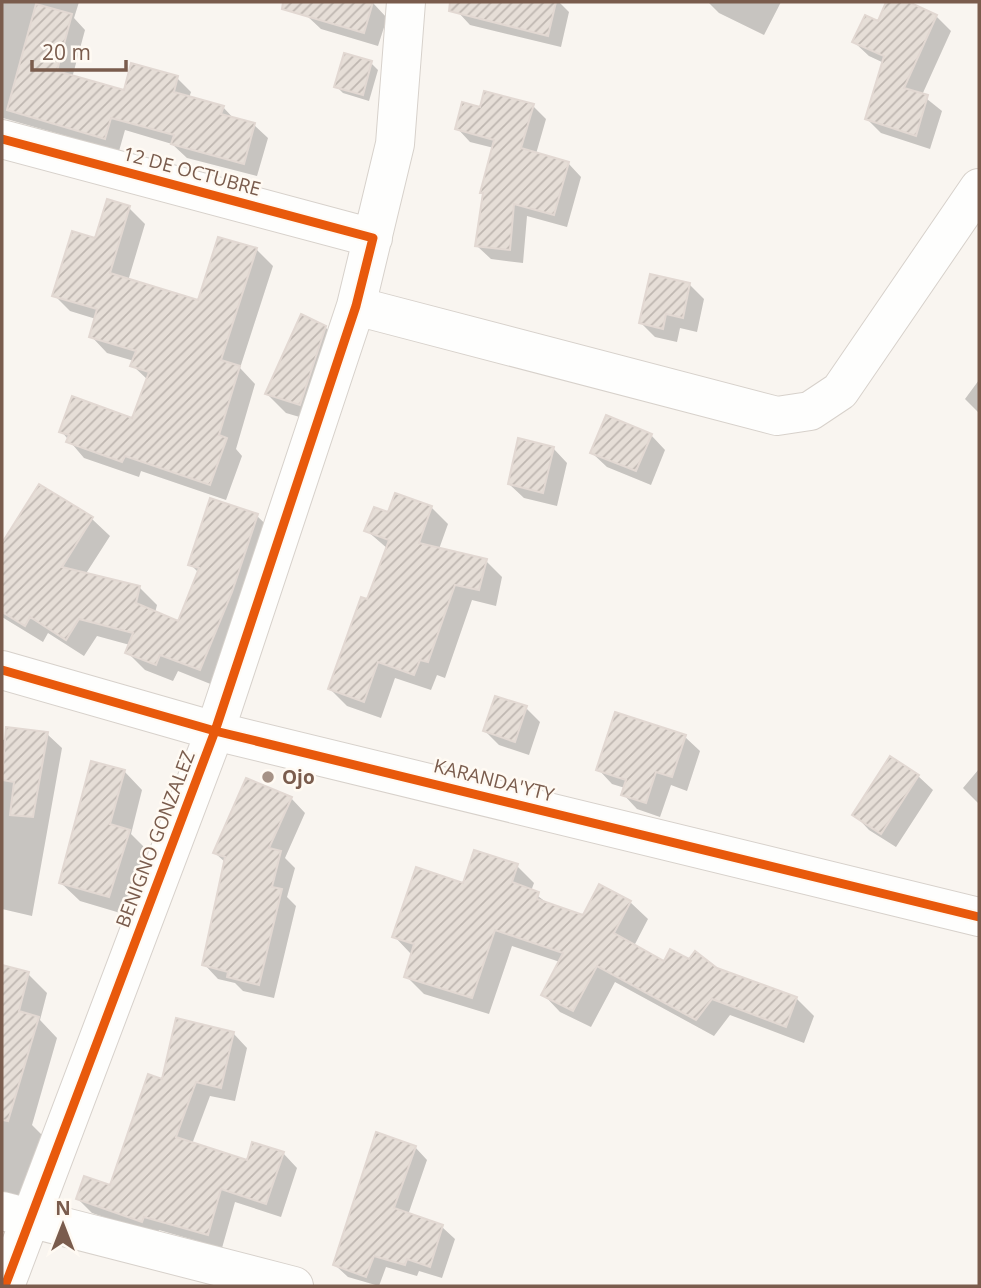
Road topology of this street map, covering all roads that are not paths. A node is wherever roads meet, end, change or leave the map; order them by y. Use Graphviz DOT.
graph roads {
  1 [pos="406,2"];
  2 [pos="2,139"];
  3 [pos="979,188"];
  4 [pos="373,237"];
  5 [pos="356,306"];
  6 [pos="2,670"];
  7 [pos="215,731"];
  8 [pos="979,917"];
  9 [pos="16,1214"];
  10 [pos="5,1286"];
  11 [pos="294,1286"];
  1 -- 4 [label="street, BENIGNO GONZALEZ"];
  2 -- 4 [label="street, 12 DE OCTUBRE"];
  3 -- 5 [label="street"];
  4 -- 5 [label="street, BENIGNO GONZALEZ"];
  5 -- 7 [label="street, BENIGNO GONZALEZ"];
  6 -- 7 [label="street, KARANDA'YTY"];
  7 -- 8 [label="street, KARANDA'YTY"];
  7 -- 9 [label="street, BENIGNO GONZALEZ"];
  9 -- 10 [label="street, BENIGNO GONZALEZ"];
  9 -- 11 [label="street"];
}
